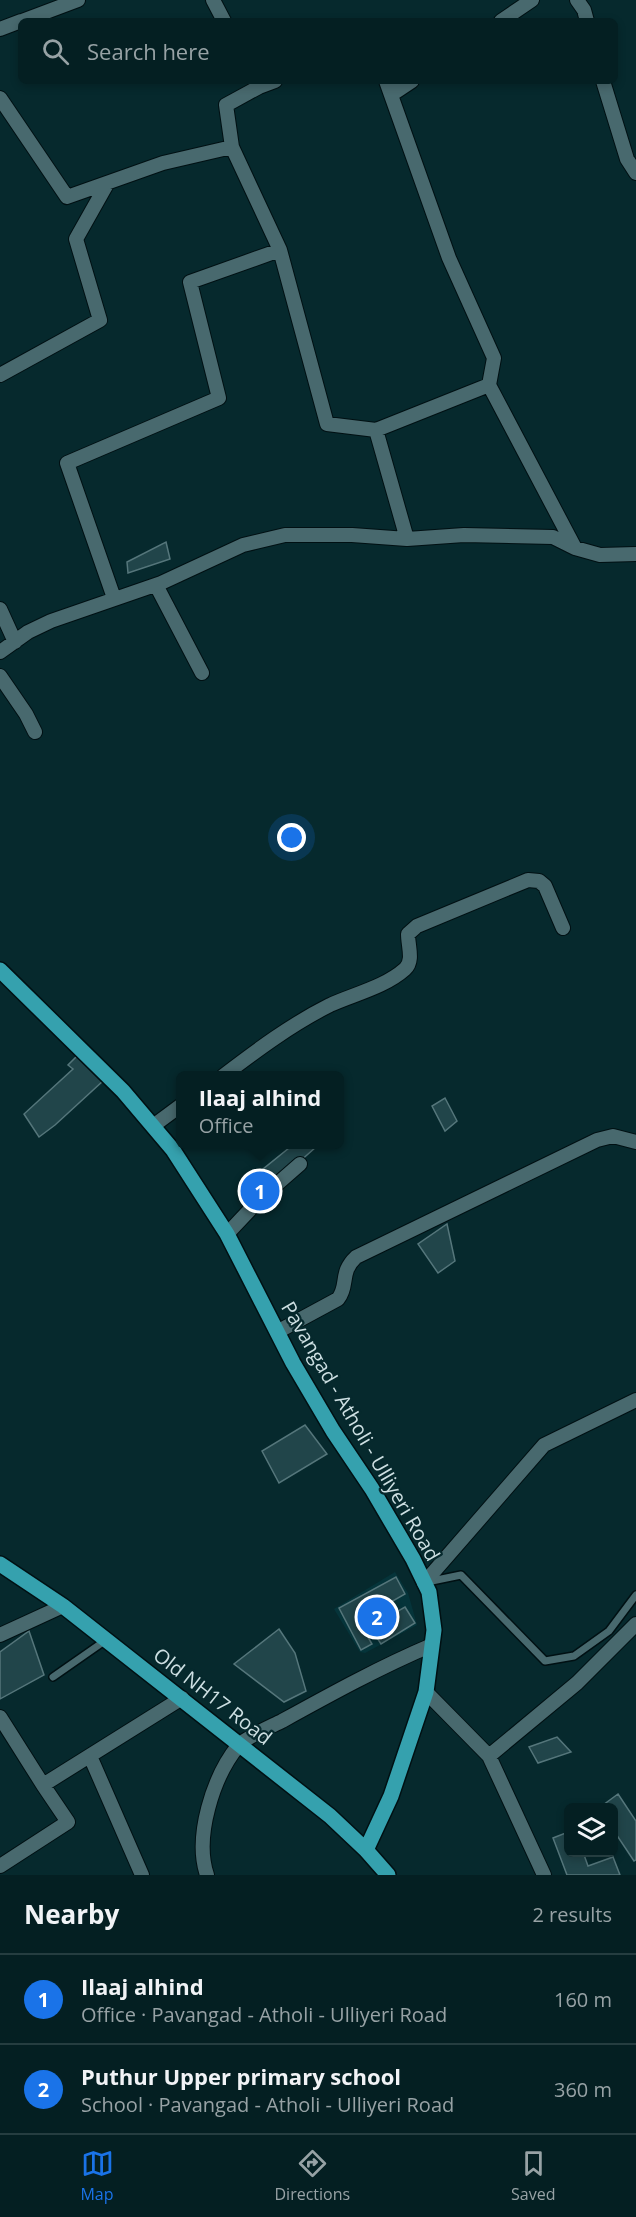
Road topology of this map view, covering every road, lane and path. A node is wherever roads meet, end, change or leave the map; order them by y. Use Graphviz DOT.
graph roads {
  1 [pos="78,0"];
  2 [pos="213,0"];
  3 [pos="532,0"];
  4 [pos="577,0"];
  5 [pos="30,18"];
  6 [pos="222,18"];
  7 [pos="505,18"];
  8 [pos="586,18"];
  9 [pos="18,22"];
  10 [pos="0,29"];
  11 [pos="257,84"];
  12 [pos="387,84"];
  13 [pos="408,84"];
  14 [pos="604,84"];
  15 [pos="391,95"];
  16 [pos="0,98"];
  17 [pos="232,147"];
  18 [pos="636,173"];
  19 [pos="107,184"];
  20 [pos="280,250"];
  21 [pos="0,375"];
  22 [pos="489,385"];
  23 [pos="376,430"];
  24 [pos="407,540"];
  25 [pos="575,548"];
  26 [pos="636,554"];
  27 [pos="156,585"];
  28 [pos="114,598"];
  29 [pos="0,609"];
  30 [pos="15,642"];
  31 [pos="0,652"];
  32 [pos="202,673"];
  33 [pos="0,676"];
  34 [pos="35,732"];
  35 [pos="563,928"];
  36 [pos="0,970"];
  37 [pos="229,1071"];
  38 [pos="176,1109"];
  39 [pos="153,1126"];
  40 [pos="636,1142"];
  41 [pos="300,1164"];
  42 [pos="227,1234"];
  43 [pos="277,1332"];
  44 [pos="636,1400"];
  45 [pos="0,1564"];
  46 [pos="424,1583"];
  47 [pos="636,1595"];
  48 [pos="63,1606"];
  49 [pos="636,1624"];
  50 [pos="0,1635"];
  51 [pos="106,1640"];
  52 [pos="432,1645"];
  53 [pos="53,1677"];
  54 [pos="426,1692"];
  55 [pos="182,1698"];
  56 [pos="0,1717"];
  57 [pos="239,1744"];
  58 [pos="90,1756"];
  59 [pos="489,1756"];
  60 [pos="43,1785"];
  61 [pos="366,1850"];
  62 [pos="0,1866"];
  63 [pos="142,1875"];
  64 [pos="207,1875"];
  65 [pos="387,1875"];
  66 [pos="544,1875"];
  1 -- 5 [label="street"];
  2 -- 6 [label="street"];
  3 -- 7 [label="street"];
  4 -- 8 [label="street"];
  9 -- 10 [label="street"];
  11 -- 17 [label="street"];
  12 -- 15 [label="street"];
  13 -- 15 [label="street"];
  14 -- 18 [label="street"];
  15 -- 22 [label="street"];
  16 -- 19 [label="street"];
  17 -- 19 [label="street"];
  17 -- 20 [label="street"];
  19 -- 21 [label="street"];
  20 -- 23 [label="street"];
  20 -- 28 [label="street"];
  22 -- 23 [label="street"];
  22 -- 25 [label="street"];
  23 -- 24 [label="street"];
  24 -- 25 [label="street"];
  24 -- 27 [label="street"];
  25 -- 26 [label="street"];
  27 -- 28 [label="street"];
  27 -- 32 [label="street"];
  28 -- 30 [label="street"];
  29 -- 30 [label="street"];
  30 -- 31 [label="street"];
  33 -- 34 [label="street"];
  35 -- 37 [label="street"];
  36 -- 39 [label="main road, Pavangad - Atholi - Ulliyeri Road"];
  38 -- 39 [label="street"];
  39 -- 42 [label="main road, Pavangad - Atholi - Ulliyeri Road"];
  40 -- 43 [label="street"];
  41 -- 42 [label="street"];
  42 -- 43 [label="main road, Pavangad - Atholi - Ulliyeri Road"];
  43 -- 46 [label="main road, Pavangad - Atholi - Ulliyeri Road"];
  44 -- 46 [label="street"];
  45 -- 48 [label="main road, Old NH17 Road"];
  46 -- 47 [label="lane"];
  46 -- 52 [label="main road, Pavangad - Atholi - Ulliyeri Road"];
  48 -- 50 [label="street"];
  48 -- 51 [label="main road, Old NH17 Road"];
  49 -- 59 [label="street"];
  51 -- 53 [label="lane"];
  51 -- 55 [label="main road, Old NH17 Road"];
  52 -- 54 [label="main road, Pavangad - Atholi - Ulliyeri Road"];
  52 -- 57 [label="street"];
  54 -- 59 [label="street"];
  54 -- 61 [label="main road, Pavangad - Atholi - Ulliyeri Road"];
  55 -- 57 [label="main road, Old NH17 Road"];
  55 -- 58 [label="street"];
  56 -- 60 [label="street"];
  57 -- 61 [label="main road, Old NH17 Road"];
  57 -- 64 [label="street"];
  58 -- 60 [label="street"];
  58 -- 63 [label="street"];
  59 -- 66 [label="street"];
  60 -- 62 [label="street"];
  61 -- 65 [label="main road, Old NH17 Road"];
}
